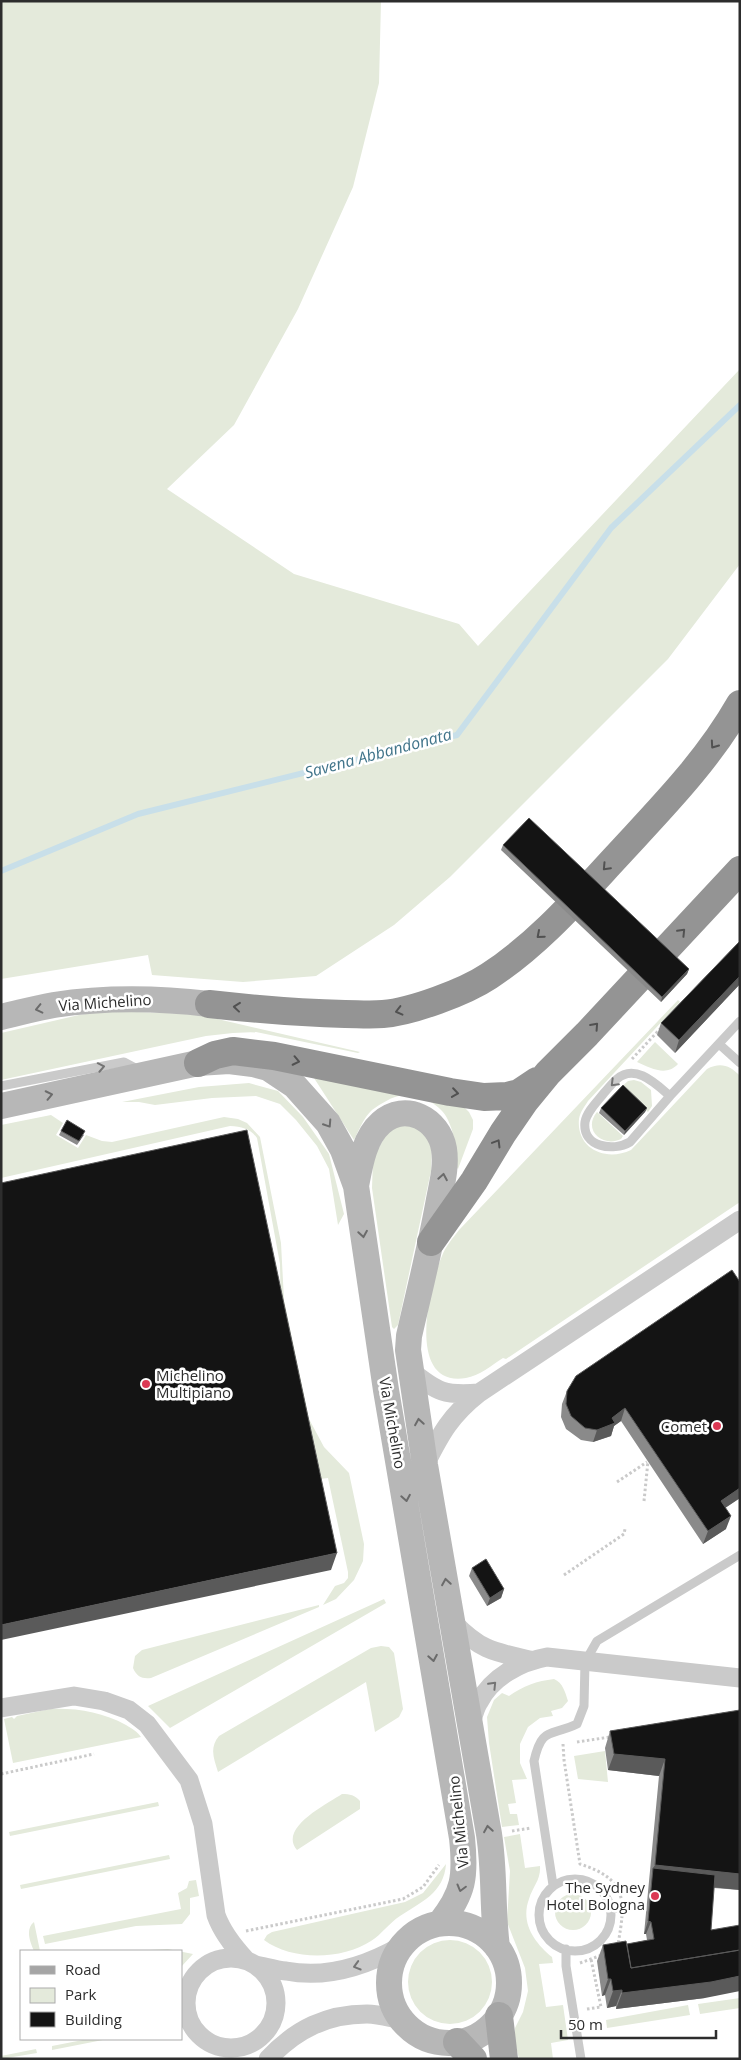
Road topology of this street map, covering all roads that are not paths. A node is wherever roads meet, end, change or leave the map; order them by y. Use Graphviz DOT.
graph roads {
  1 [pos="740,704"];
  2 [pos="740,870"];
  3 [pos="209,1004"];
  4 [pos="1,1017"];
  5 [pos="740,1022"];
  6 [pos="719,1044"];
  7 [pos="198,1063"];
  8 [pos="740,1063"];
  9 [pos="548,1073"];
  10 [pos="148,1074"];
  11 [pos="1,1086"];
  12 [pos="670,1096"];
  13 [pos="1,1106"];
  14 [pos="356,1186"];
  15 [pos="740,1220"];
  16 [pos="431,1242"];
  17 [pos="411,1371"];
  18 [pos="479,1393"];
  19 [pos="425,1465"];
  20 [pos="740,1554"];
  21 [pos="453,1622"];
  22 [pos="530,1660"];
  23 [pos="585,1662"];
  24 [pos="740,1678"];
  25 [pos="1,1708"];
  26 [pos="471,1724"];
  27 [pos="553,1886"];
  28 [pos="440,1923"];
  29 [pos="219,1924"];
  30 [pos="402,1946"];
  31 [pos="497,1947"];
  32 [pos="566,1950"];
  33 [pos="251,1963"];
  34 [pos="204,1967"];
  35 [pos="499,2016"];
  36 [pos="402,2020"];
  37 [pos="316,2022"];
  38 [pos="196,2033"];
  39 [pos="263,2036"];
  40 [pos="465,2050"];
  41 [pos="204,2059"];
  42 [pos="268,2059"];
  43 [pos="504,2059"];
  44 [pos="581,2059"];
  1 -- 3 [label="highway, one-way"];
  9 -- 2 [label="highway, one-way"];
  3 -- 4 [label="street, Via Michelino, one-way"];
  5 -- 6 [label="lane"];
  6 -- 8 [label="lane"];
  6 -- 12 [label="lane"];
  7 -- 9 [label="highway, one-way"];
  7 -- 10 [label="street, Via Michelino"];
  7 -- 14 [label="street, Via Michelino, one-way"];
  16 -- 9 [label="highway, one-way"];
  11 -- 10 [label="lane, one-way"];
  13 -- 10 [label="street, Via Michelino, one-way"];
  12 -- 12 [label="lane, one-way"];
  16 -- 14 [label="street, Via Michelino, one-way"];
  14 -- 28 [label="street, Via Michelino, one-way"];
  15 -- 18 [label="street, Via Michelino"];
  16 -- 17 [label="street, Via Michelino"];
  17 -- 18 [label="street, Via Michelino"];
  19 -- 17 [label="street, Via Michelino, one-way"];
  18 -- 19 [label="street, Via Michelino"];
  21 -- 19 [label="street, Via Michelino, one-way"];
  20 -- 23 [label="lane"];
  21 -- 22 [label="street"];
  21 -- 26 [label="street, Via Michelino"];
  22 -- 23 [label="street"];
  26 -- 22 [label="street, one-way"];
  23 -- 24 [label="street"];
  23 -- 27 [label="lane"];
  25 -- 29 [label="street"];
  31 -- 26 [label="street, Via Michelino, one-way"];
  27 -- 32 [label="lane"];
  27 -- 32 [label="lane"];
  28 -- 30 [label="street"];
  28 -- 31 [label="street"];
  29 -- 33 [label="street"];
  29 -- 34 [label="street"];
  30 -- 33 [label="street, one-way"];
  30 -- 36 [label="street"];
  31 -- 35 [label="street"];
  32 -- 44 [label="lane"];
  33 -- 34 [label="street"];
  33 -- 39 [label="street"];
  34 -- 38 [label="street"];
  35 -- 40 [label="street"];
  35 -- 43 [label="main road"];
  36 -- 37 [label="street"];
  36 -- 40 [label="street"];
  37 -- 39 [label="street"];
  37 -- 42 [label="street"];
  38 -- 39 [label="street"];
  38 -- 41 [label="street"];
}
